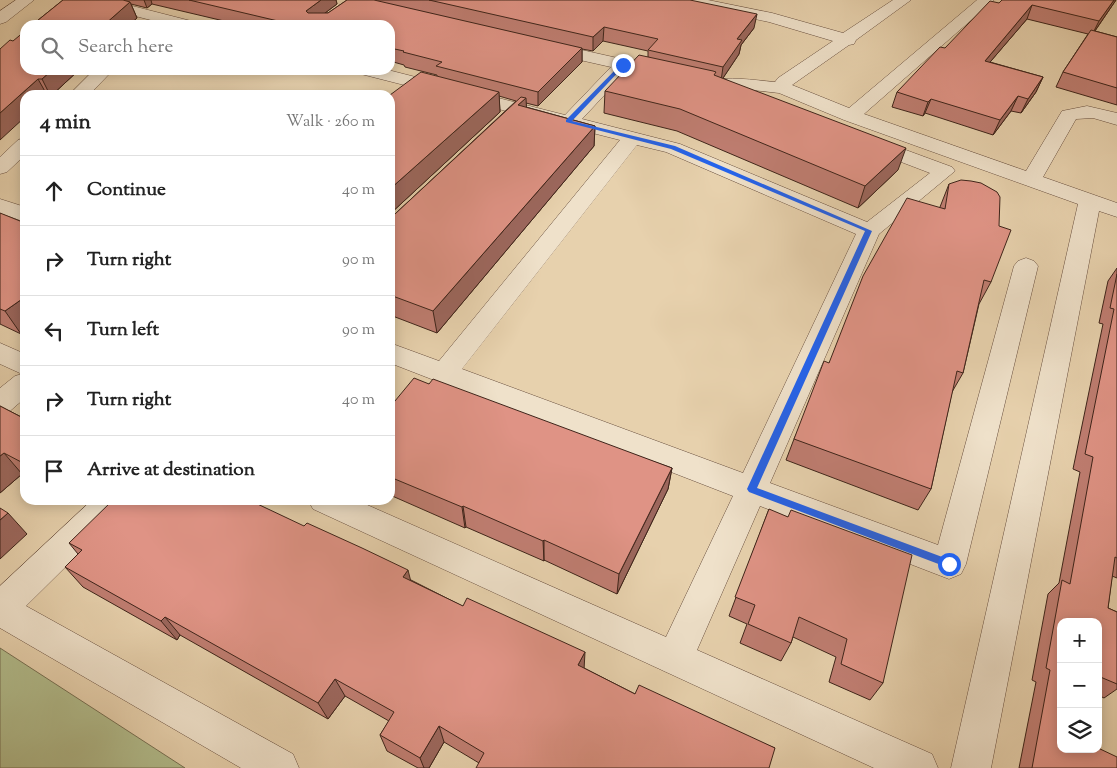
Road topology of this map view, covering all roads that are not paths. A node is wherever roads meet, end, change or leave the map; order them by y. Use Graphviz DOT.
graph roads {
  1 [pos="26,0"];
  2 [pos="90,0"];
  3 [pos="685,0"];
  4 [pos="903,0"];
  5 [pos="986,0"];
  6 [pos="0,19"];
  7 [pos="153,20"];
  8 [pos="848,40"];
  9 [pos="529,43"];
  10 [pos="623,65"];
  11 [pos="99,75"];
  12 [pos="387,75"];
  13 [pos="410,81"];
  14 [pos="713,85"];
  15 [pos="782,88"];
  16 [pos="83,90"];
  17 [pos="395,93"];
  18 [pos="762,103"];
  19 [pos="1117,119"];
  20 [pos="568,121"];
  21 [pos="852,127"];
  22 [pos="633,137"];
  23 [pos="20,149"];
  24 [pos="0,168"];
  25 [pos="1031,180"];
  26 [pos="0,206"];
  27 [pos="1104,206"];
  28 [pos="20,213"];
  29 [pos="869,231"];
  30 [pos="1026,266"];
  31 [pos="0,353"];
  32 [pos="395,356"];
  33 [pos="20,363"];
  34 [pos="426,376"];
  35 [pos="20,387"];
  36 [pos="0,403"];
  37 [pos="752,489"];
  38 [pos="108,505"];
  39 [pos="335,505"];
  40 [pos="0,609"];
  41 [pos="675,658"];
  42 [pos="279,768"];
  43 [pos="918,768"];
  44 [pos="972,768"];
  1 -- 6 [label="street"];
  2 -- 7 [label="street"];
  3 -- 8 [label="street"];
  4 -- 8 [label="street"];
  5 -- 21 [label="street"];
  8 -- 15 [label="street"];
  9 -- 10 [label="street"];
  10 -- 14 [label="street"];
  10 -- 20 [label="street"];
  11 -- 16 [label="street"];
  12 -- 13 [label="street"];
  13 -- 17 [label="street"];
  13 -- 20 [label="street"];
  14 -- 15 [label="street"];
  14 -- 18 [label="street"];
  15 -- 21 [label="street"];
  19 -- 25 [label="street"];
  20 -- 22 [label="street"];
  21 -- 25 [label="street"];
  21 -- 29 [label="street"];
  22 -- 29 [label="street"];
  22 -- 34 [label="street"];
  23 -- 24 [label="street"];
  25 -- 27 [label="street"];
  26 -- 28 [label="street"];
  27 -- 44 [label="street"];
  29 -- 37 [label="street"];
  30 -- 37 [label="street"];
  31 -- 33 [label="street"];
  32 -- 34 [label="street"];
  34 -- 37 [label="street"];
  35 -- 36 [label="street"];
  37 -- 41 [label="street"];
  38 -- 40 [label="street"];
  39 -- 41 [label="street"];
  40 -- 42 [label="street"];
  41 -- 43 [label="street"];
}
